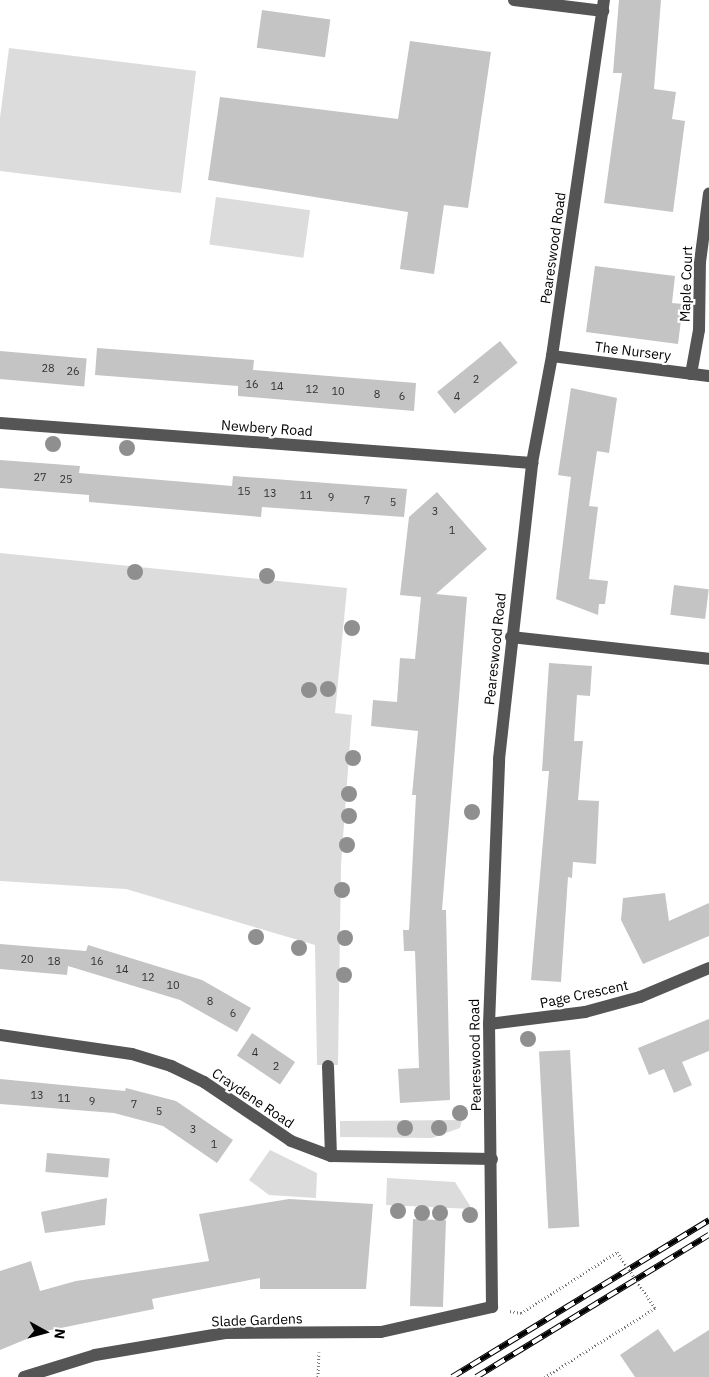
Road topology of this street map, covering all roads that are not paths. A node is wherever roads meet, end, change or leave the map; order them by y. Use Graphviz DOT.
graph roads {
  1 [pos="514,0"];
  2 [pos="603,6"];
  3 [pos="709,194"];
  4 [pos="552,356"];
  5 [pos="690,374"];
  6 [pos="709,376"];
  7 [pos="0,423"];
  8 [pos="532,464"];
  9 [pos="511,637"];
  10 [pos="709,659"];
  11 [pos="709,968"];
  12 [pos="489,1024"];
  13 [pos="0,1035"];
  14 [pos="328,1066"];
  15 [pos="331,1156"];
  16 [pos="492,1159"];
  17 [pos="492,1308"];
  18 [pos="24,1377"];
  1 -- 2 [label="street"];
  2 -- 4 [label="street, Peareswood Road"];
  3 -- 5 [label="street, Maple Court"];
  4 -- 5 [label="street, The Nursery"];
  4 -- 8 [label="street, Peareswood Road"];
  5 -- 6 [label="street, The Nursery"];
  7 -- 8 [label="street, Newbery Road"];
  8 -- 9 [label="street, Peareswood Road"];
  9 -- 10 [label="street"];
  9 -- 12 [label="street, Peareswood Road"];
  11 -- 12 [label="street, Page Crescent"];
  12 -- 16 [label="street, Peareswood Road"];
  13 -- 15 [label="street, Craydene Road"];
  14 -- 15 [label="street"];
  15 -- 16 [label="street, Craydene Road"];
  16 -- 17 [label="street, Peareswood Road"];
  17 -- 18 [label="street, Slade Gardens"];
}
